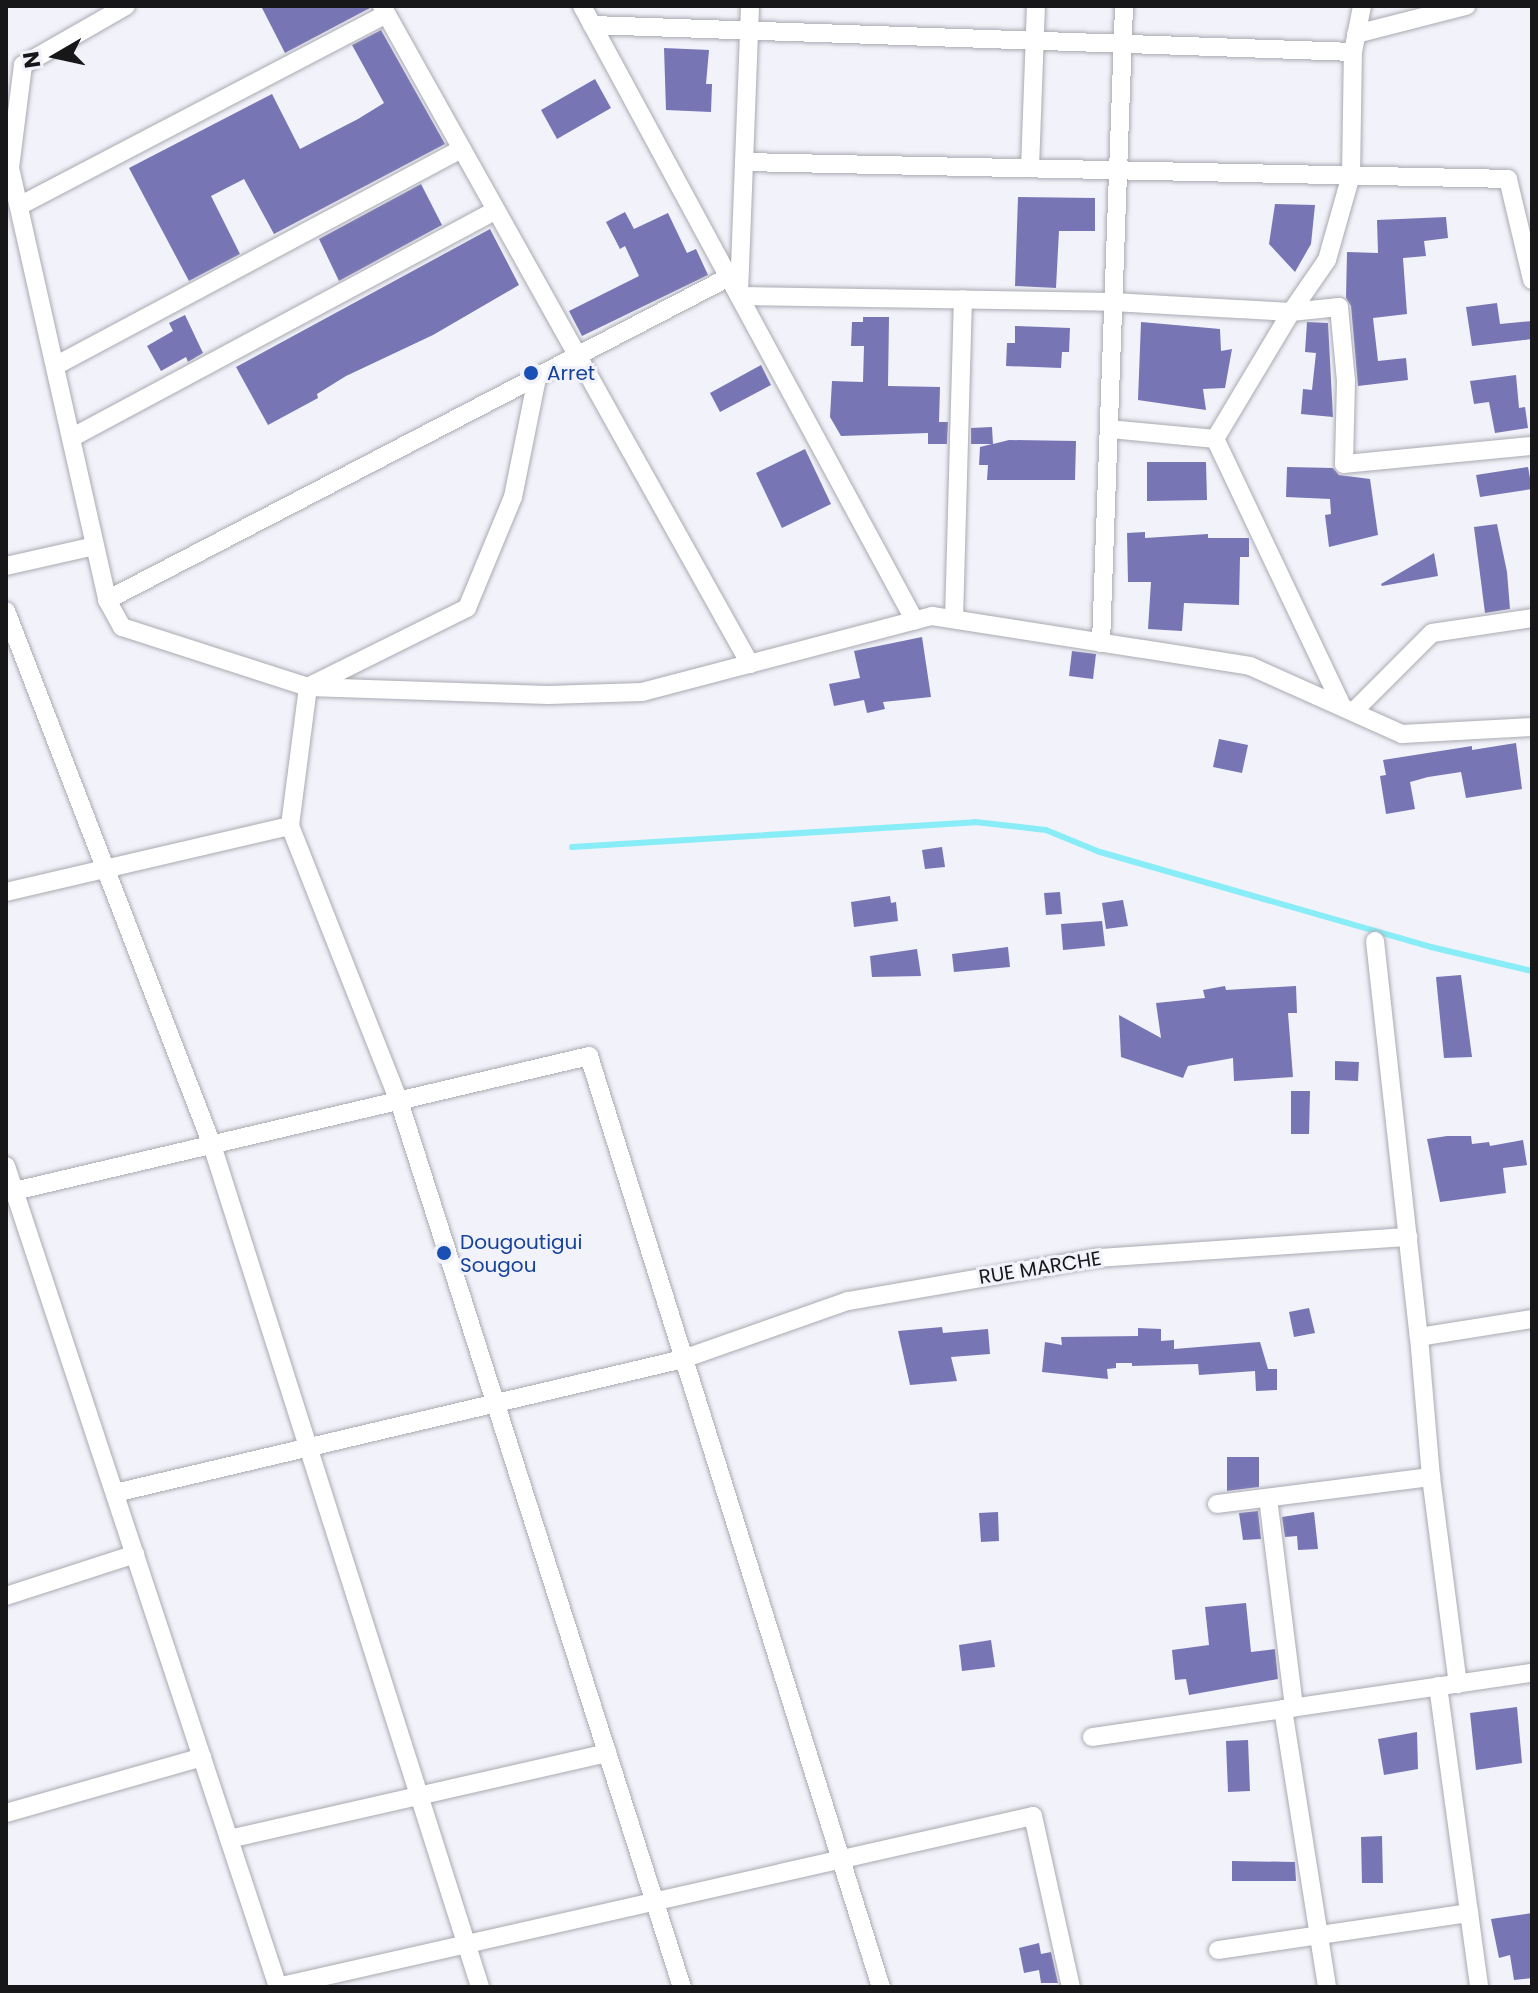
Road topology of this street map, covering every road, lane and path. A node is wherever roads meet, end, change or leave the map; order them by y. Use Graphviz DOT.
graph roads {
  1 [pos="126,6"];
  2 [pos="582,6"];
  3 [pos="750,6"];
  4 [pos="1036,6"];
  5 [pos="1124,6"];
  6 [pos="1362,6"];
  7 [pos="1466,6"];
  8 [pos="384,10"];
  9 [pos="592,25"];
  10 [pos="749,30"];
  11 [pos="1035,40"];
  12 [pos="1122,43"];
  13 [pos="1354,43"];
  14 [pos="6,125"];
  15 [pos="13,143"];
  16 [pos="462,149"];
  17 [pos="744,162"];
  18 [pos="8,168"];
  19 [pos="1030,168"];
  20 [pos="1118,170"];
  21 [pos="1351,175"];
  22 [pos="19,206"];
  23 [pos="496,210"];
  24 [pos="729,277"];
  25 [pos="1532,280"];
  26 [pos="739,296"];
  27 [pos="963,299"];
  28 [pos="1113,302"];
  29 [pos="1291,312"];
  30 [pos="577,357"];
  31 [pos="55,366"];
  32 [pos="537,378"];
  33 [pos="1109,429"];
  34 [pos="71,438"];
  35 [pos="1215,439"];
  36 [pos="1532,446"];
  37 [pos="95,546"];
  38 [pos="6,566"];
  39 [pos="107,600"];
  40 [pos="6,611"];
  41 [pos="1532,618"];
  42 [pos="954,619"];
  43 [pos="915,621"];
  44 [pos="1101,643"];
  45 [pos="750,664"];
  46 [pos="308,687"];
  47 [pos="1348,709"];
  48 [pos="1532,727"];
  49 [pos="290,826"];
  50 [pos="106,869"];
  51 [pos="6,892"];
  52 [pos="1375,941"];
  53 [pos="399,1101"];
  54 [pos="212,1145"];
  55 [pos="6,1166"];
  56 [pos="11,1192"];
  57 [pos="1408,1237"];
  58 [pos="1532,1319"];
  59 [pos="1419,1337"];
  60 [pos="683,1359"];
  61 [pos="495,1403"];
  62 [pos="308,1447"];
  63 [pos="1431,1477"];
  64 [pos="115,1493"];
  65 [pos="1268,1498"];
  66 [pos="1217,1504"];
  67 [pos="135,1554"];
  68 [pos="6,1596"];
  69 [pos="1532,1673"];
  70 [pos="1458,1684"];
  71 [pos="1438,1686"];
  72 [pos="1289,1708"];
  73 [pos="1092,1737"];
  74 [pos="607,1753"];
  75 [pos="202,1757"];
  76 [pos="419,1796"];
  77 [pos="6,1813"];
  78 [pos="229,1839"];
  79 [pos="841,1860"];
  80 [pos="655,1902"];
  81 [pos="1469,1913"];
  82 [pos="1319,1935"];
  83 [pos="466,1944"];
  84 [pos="1218,1950"];
  85 [pos="278,1987"];
  86 [pos="480,1987"];
  87 [pos="682,1987"];
  88 [pos="881,1987"];
  89 [pos="1071,1987"];
  90 [pos="1327,1987"];
  91 [pos="1479,1987"];
  1 -- 15 [label="street"];
  2 -- 9 [label="street"];
  3 -- 10 [label="street"];
  4 -- 11 [label="street"];
  5 -- 12 [label="street"];
  6 -- 13 [label="street"];
  7 -- 13 [label="street"];
  8 -- 16 [label="street"];
  8 -- 22 [label="street"];
  9 -- 10 [label="street"];
  9 -- 24 [label="street"];
  10 -- 11 [label="street"];
  10 -- 17 [label="street"];
  11 -- 12 [label="street"];
  11 -- 19 [label="street"];
  12 -- 13 [label="street"];
  12 -- 20 [label="street"];
  13 -- 21 [label="street"];
  14 -- 15 [label="street"];
  15 -- 18 [label="street"];
  16 -- 23 [label="street"];
  16 -- 31 [label="street"];
  17 -- 19 [label="street"];
  17 -- 26 [label="street"];
  18 -- 22 [label="street"];
  19 -- 20 [label="street"];
  20 -- 21 [label="street"];
  20 -- 28 [label="street"];
  21 -- 25 [label="street"];
  21 -- 29 [label="street"];
  22 -- 31 [label="street"];
  23 -- 30 [label="street"];
  23 -- 34 [label="street"];
  24 -- 26 [label="street"];
  24 -- 30 [label="street"];
  26 -- 27 [label="street"];
  26 -- 43 [label="street"];
  27 -- 28 [label="street"];
  27 -- 42 [label="street"];
  28 -- 29 [label="street"];
  28 -- 33 [label="street"];
  29 -- 35 [label="street"];
  29 -- 36 [label="street"];
  30 -- 32 [label="street"];
  30 -- 45 [label="street"];
  31 -- 34 [label="street"];
  32 -- 39 [label="street"];
  32 -- 46 [label="street"];
  33 -- 35 [label="street"];
  33 -- 44 [label="street"];
  34 -- 37 [label="street"];
  35 -- 47 [label="street"];
  37 -- 38 [label="street"];
  37 -- 39 [label="street"];
  39 -- 46 [label="street"];
  40 -- 50 [label="street"];
  41 -- 47 [label="street"];
  42 -- 43 [label="street"];
  42 -- 44 [label="street"];
  43 -- 45 [label="street"];
  44 -- 47 [label="street"];
  45 -- 46 [label="street"];
  46 -- 49 [label="street"];
  47 -- 48 [label="street"];
  49 -- 50 [label="street"];
  49 -- 53 [label="street"];
  50 -- 51 [label="street"];
  50 -- 54 [label="street"];
  52 -- 57 [label="street"];
  53 -- 54 [label="street"];
  53 -- 60 [label="street"];
  53 -- 61 [label="street"];
  54 -- 56 [label="street"];
  54 -- 62 [label="street"];
  55 -- 56 [label="street"];
  56 -- 64 [label="street"];
  57 -- 59 [label="street"];
  57 -- 60 [label="street, RUE MARCHE"];
  58 -- 59 [label="street"];
  59 -- 63 [label="street"];
  60 -- 61 [label="street, RUE MARCHE"];
  60 -- 79 [label="street"];
  61 -- 62 [label="street, RUE MARCHE"];
  61 -- 74 [label="street"];
  62 -- 64 [label="street, RUE MARCHE"];
  62 -- 76 [label="street"];
  63 -- 65 [label="street"];
  63 -- 70 [label="street"];
  64 -- 67 [label="street"];
  65 -- 66 [label="street"];
  65 -- 72 [label="street"];
  67 -- 68 [label="street"];
  67 -- 75 [label="street"];
  69 -- 70 [label="street"];
  70 -- 71 [label="street"];
  71 -- 72 [label="street"];
  71 -- 81 [label="street"];
  72 -- 73 [label="street"];
  72 -- 82 [label="street"];
  74 -- 76 [label="street"];
  74 -- 80 [label="street"];
  75 -- 77 [label="street"];
  75 -- 78 [label="street"];
  76 -- 78 [label="street"];
  76 -- 83 [label="street"];
  78 -- 85 [label="street"];
  79 -- 80 [label="street"];
  79 -- 88 [label="street"];
  79 -- 89 [label="street"];
  80 -- 83 [label="street"];
  80 -- 87 [label="street"];
  81 -- 82 [label="street"];
  81 -- 91 [label="street"];
  82 -- 84 [label="street"];
  82 -- 90 [label="street"];
  83 -- 85 [label="street"];
  83 -- 86 [label="street"];
}
